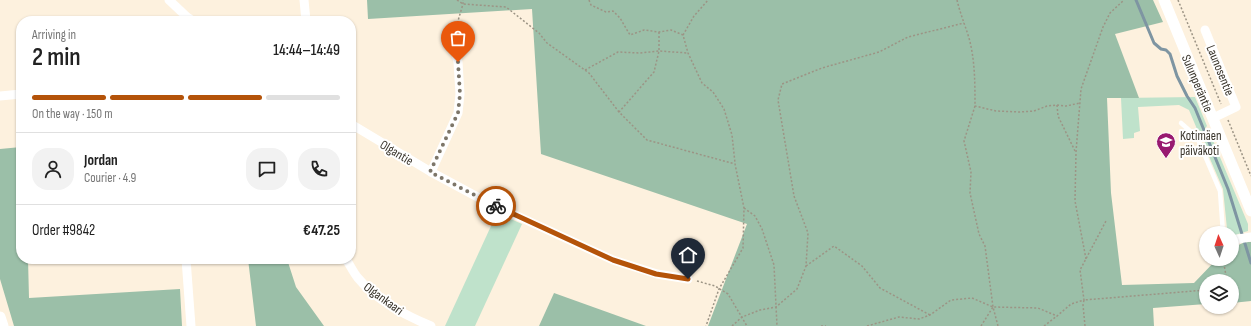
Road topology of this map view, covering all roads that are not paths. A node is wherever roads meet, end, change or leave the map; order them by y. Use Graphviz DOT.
graph roads {
  1 [pos="169,0"];
  2 [pos="304,0"];
  3 [pos="1164,0"];
  4 [pos="186,16"];
  5 [pos="306,16"];
  6 [pos="1205,30"];
  7 [pos="452,39"];
  8 [pos="16,94"];
  9 [pos="0,96"];
  10 [pos="1212,118"];
  11 [pos="1181,123"];
  12 [pos="356,127"];
  13 [pos="1214,130"];
  14 [pos="1198,136"];
  15 [pos="430,172"];
  16 [pos="1251,211"];
  17 [pos="1222,226"];
  18 [pos="1250,237"];
  19 [pos="1239,239"];
  20 [pos="186,264"];
  21 [pos="349,264"];
  22 [pos="688,279"];
  23 [pos="0,317"];
  24 [pos="3,326"];
  25 [pos="191,326"];
  26 [pos="431,326"];
  1 -- 4 [label="street"];
  2 -- 5 [label="street"];
  3 -- 10 [label="street, Sulunperäntie"];
  6 -- 10 [label="street, Launosentie"];
  7 -- 15 [label="street"];
  8 -- 9 [label="street"];
  10 -- 13 [label="street, Sulunperäntie"];
  11 -- 14 [label="lane"];
  12 -- 15 [label="street, Olgantie"];
  13 -- 14 [label="lane"];
  13 -- 16 [label="street, Sulunperäntie"];
  14 -- 17 [label="lane"];
  15 -- 22 [label="street, Olgantie"];
  18 -- 19 [label="street"];
  20 -- 25 [label="street"];
  21 -- 26 [label="street, Olgankaari"];
  23 -- 24 [label="street"];
}
